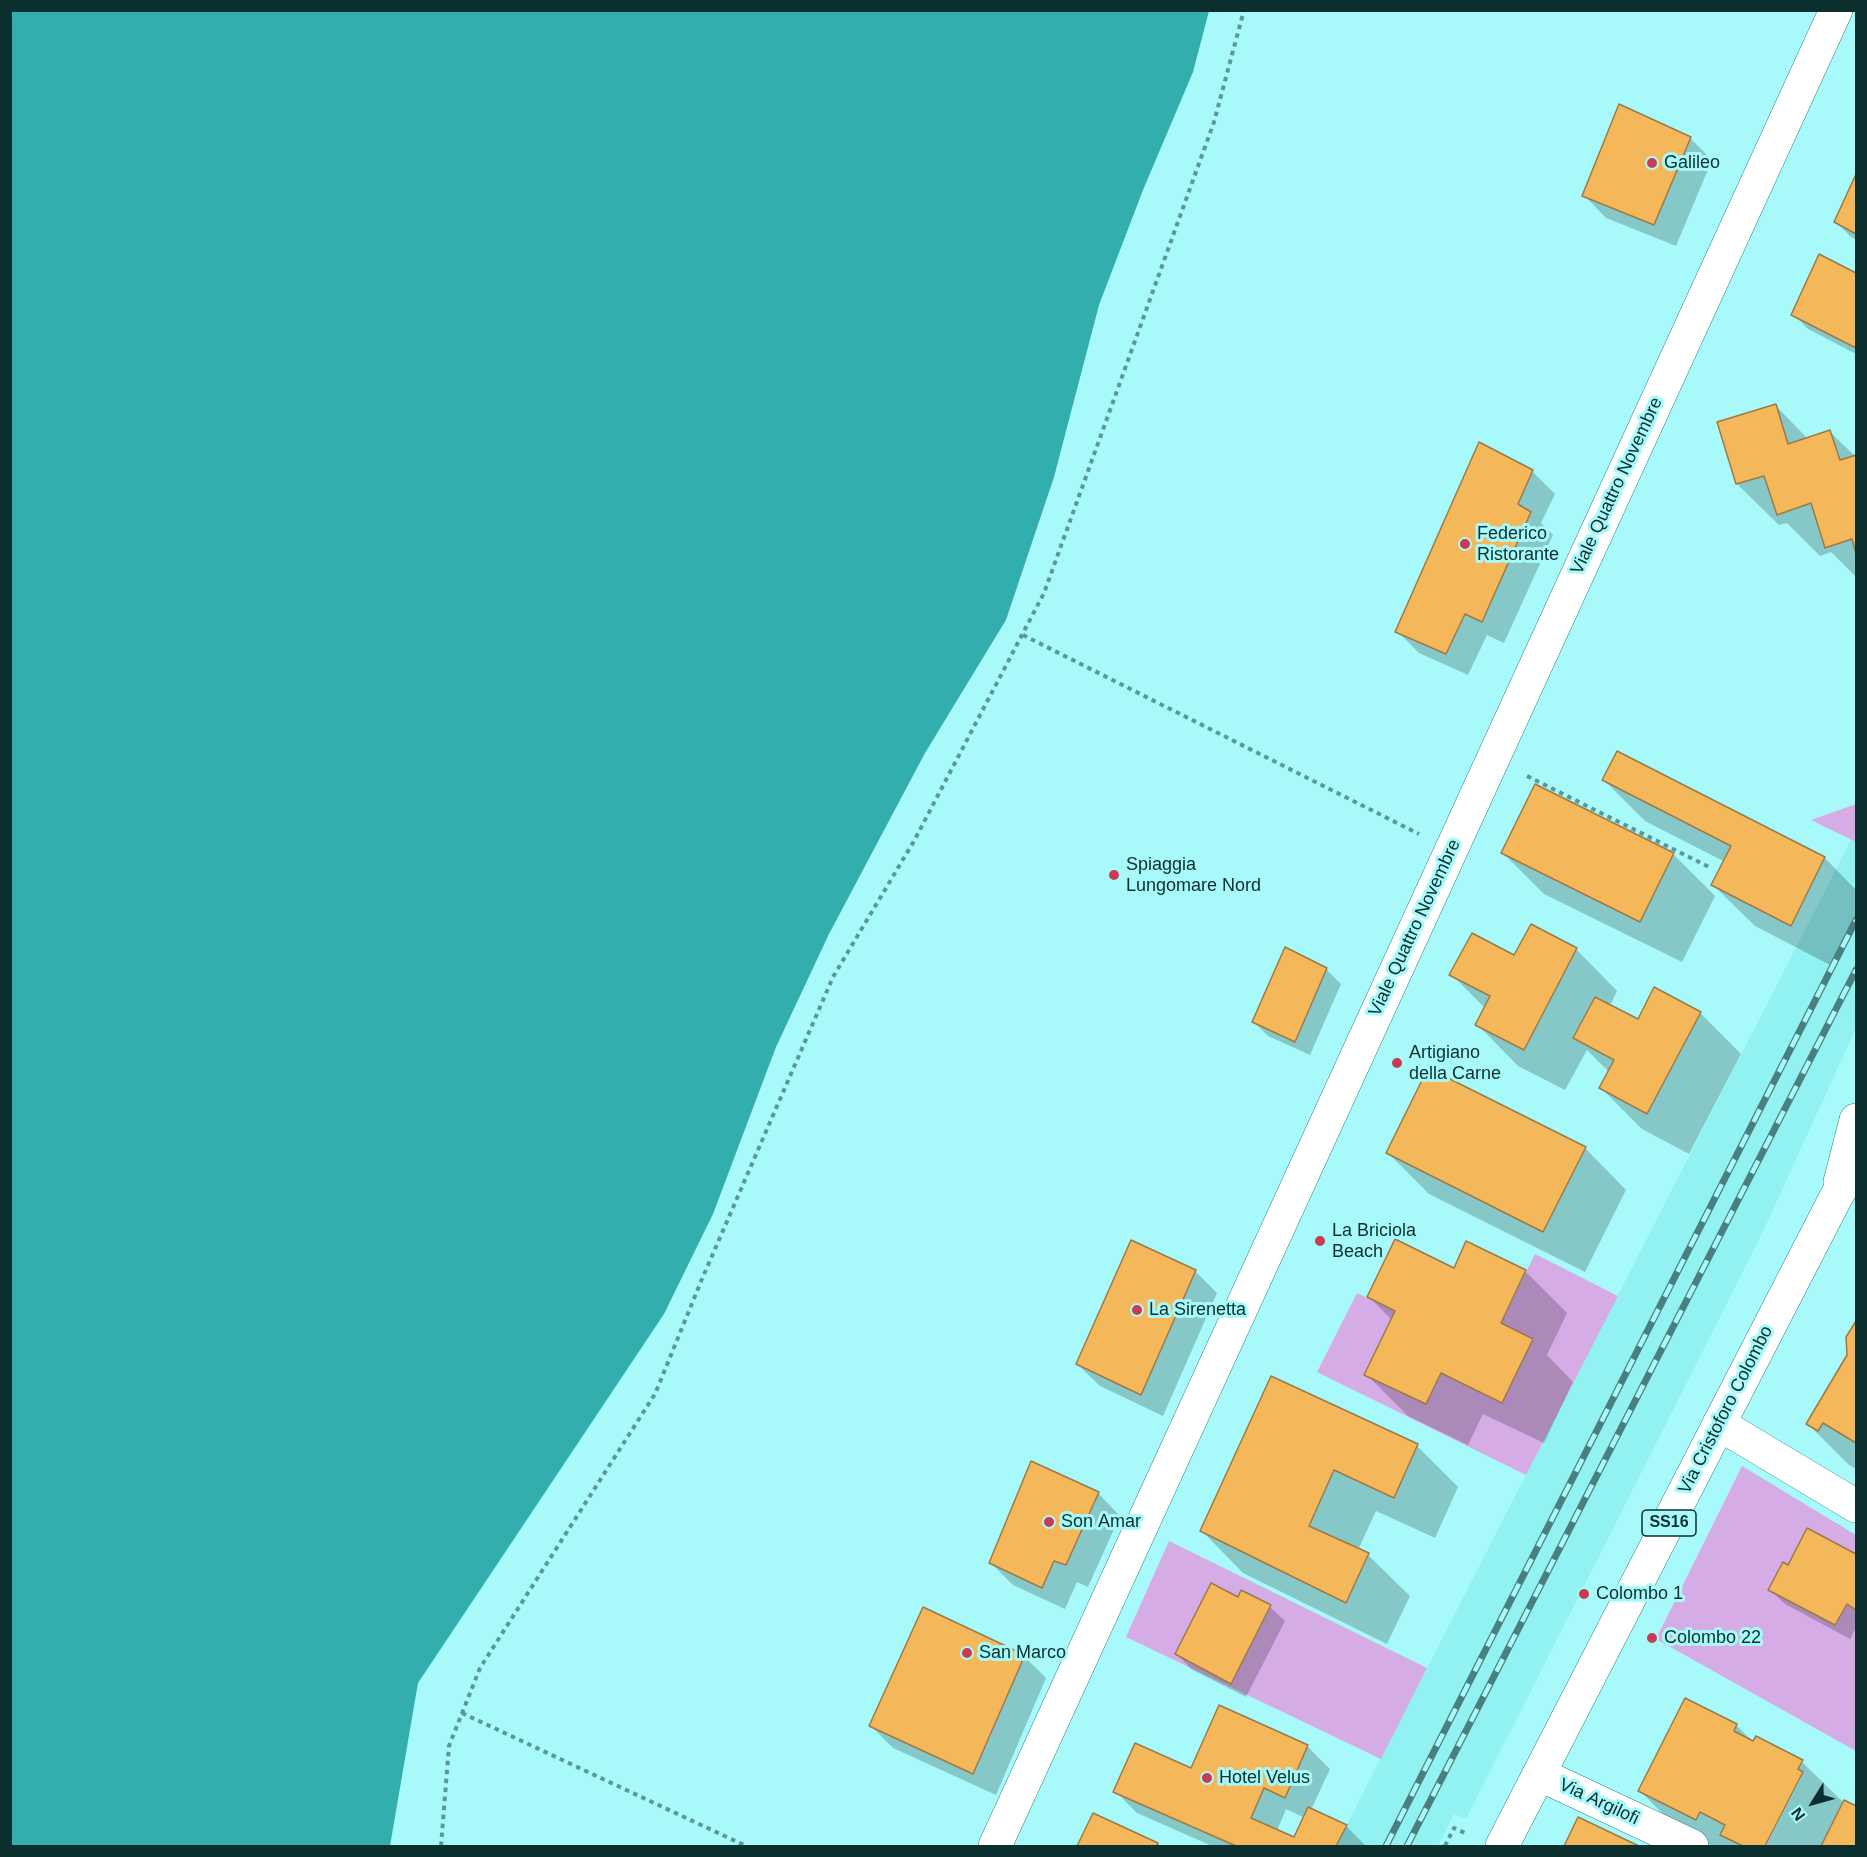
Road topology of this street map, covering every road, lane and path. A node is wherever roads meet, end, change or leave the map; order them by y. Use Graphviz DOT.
graph roads {
  1 [pos="1244,10"];
  2 [pos="1836,10"];
  3 [pos="1023,634"];
  4 [pos="1519,772"];
  5 [pos="1420,834"];
  6 [pos="1711,868"];
  7 [pos="1857,1120"];
  8 [pos="1857,1161"];
  9 [pos="1835,1199"];
  10 [pos="1719,1424"];
  11 [pos="1857,1506"];
  12 [pos="461,1713"];
  13 [pos="1539,1774"];
  14 [pos="1489,1843"];
  15 [pos="441,1846"];
  16 [pos="746,1846"];
  17 [pos="995,1846"];
  18 [pos="1445,1846"];
  19 [pos="1692,1846"];
  1 -- 3 [label="path"];
  2 -- 17 [label="street, Viale Quattro Novembre"];
  3 -- 5 [label="path"];
  3 -- 12 [label="path"];
  4 -- 6 [label="path"];
  7 -- 9 [label="street, Via Cristoforo Colombo / SS16"];
  8 -- 9 [label="street, Via Cristoforo Colombo / SS16"];
  9 -- 10 [label="street, Via Cristoforo Colombo / SS16"];
  10 -- 11 [label="street"];
  10 -- 13 [label="street, Via Cristoforo Colombo / SS16"];
  12 -- 15 [label="path"];
  12 -- 16 [label="path"];
  13 -- 14 [label="street, Via Cristoforo Colombo / SS16"];
  13 -- 19 [label="street, Via Argilofi"];
  14 -- 18 [label="path"];
}
